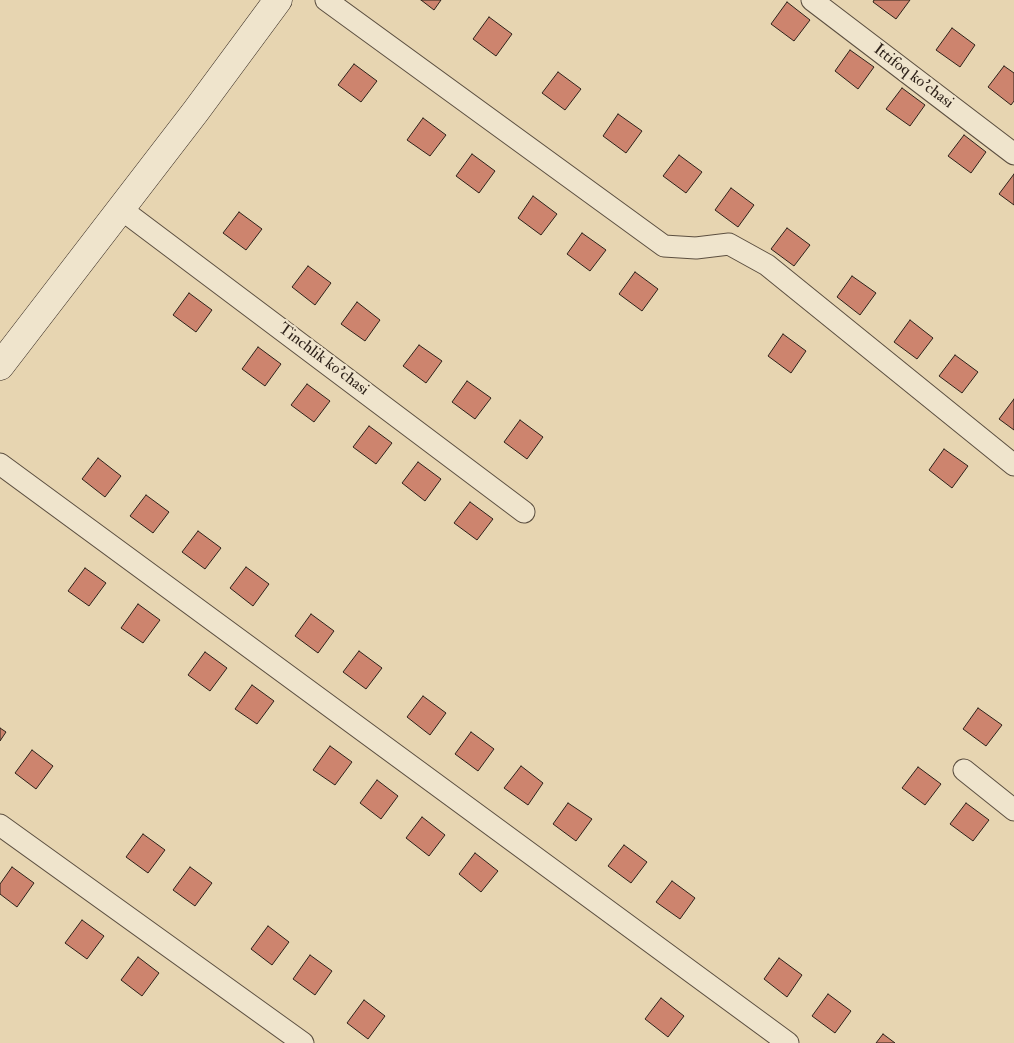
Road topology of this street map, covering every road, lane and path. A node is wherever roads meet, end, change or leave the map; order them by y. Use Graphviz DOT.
graph roads {
  1 [pos="278,0"];
  2 [pos="326,0"];
  3 [pos="812,0"];
  4 [pos="1014,154"];
  5 [pos="121,209"];
  6 [pos="0,366"];
  7 [pos="0,464"];
  8 [pos="1014,465"];
  9 [pos="524,512"];
  10 [pos="964,770"];
  11 [pos="1014,810"];
  12 [pos="0,824"];
  13 [pos="303,1043"];
  14 [pos="788,1043"];
  1 -- 5 [label="main road"];
  2 -- 8 [label="street"];
  3 -- 4 [label="street, Ittifoq ko'chasi"];
  5 -- 6 [label="main road"];
  5 -- 9 [label="street, Tinchlik ko'chasi"];
  7 -- 14 [label="street"];
  10 -- 11 [label="street"];
  12 -- 13 [label="street"];
}
